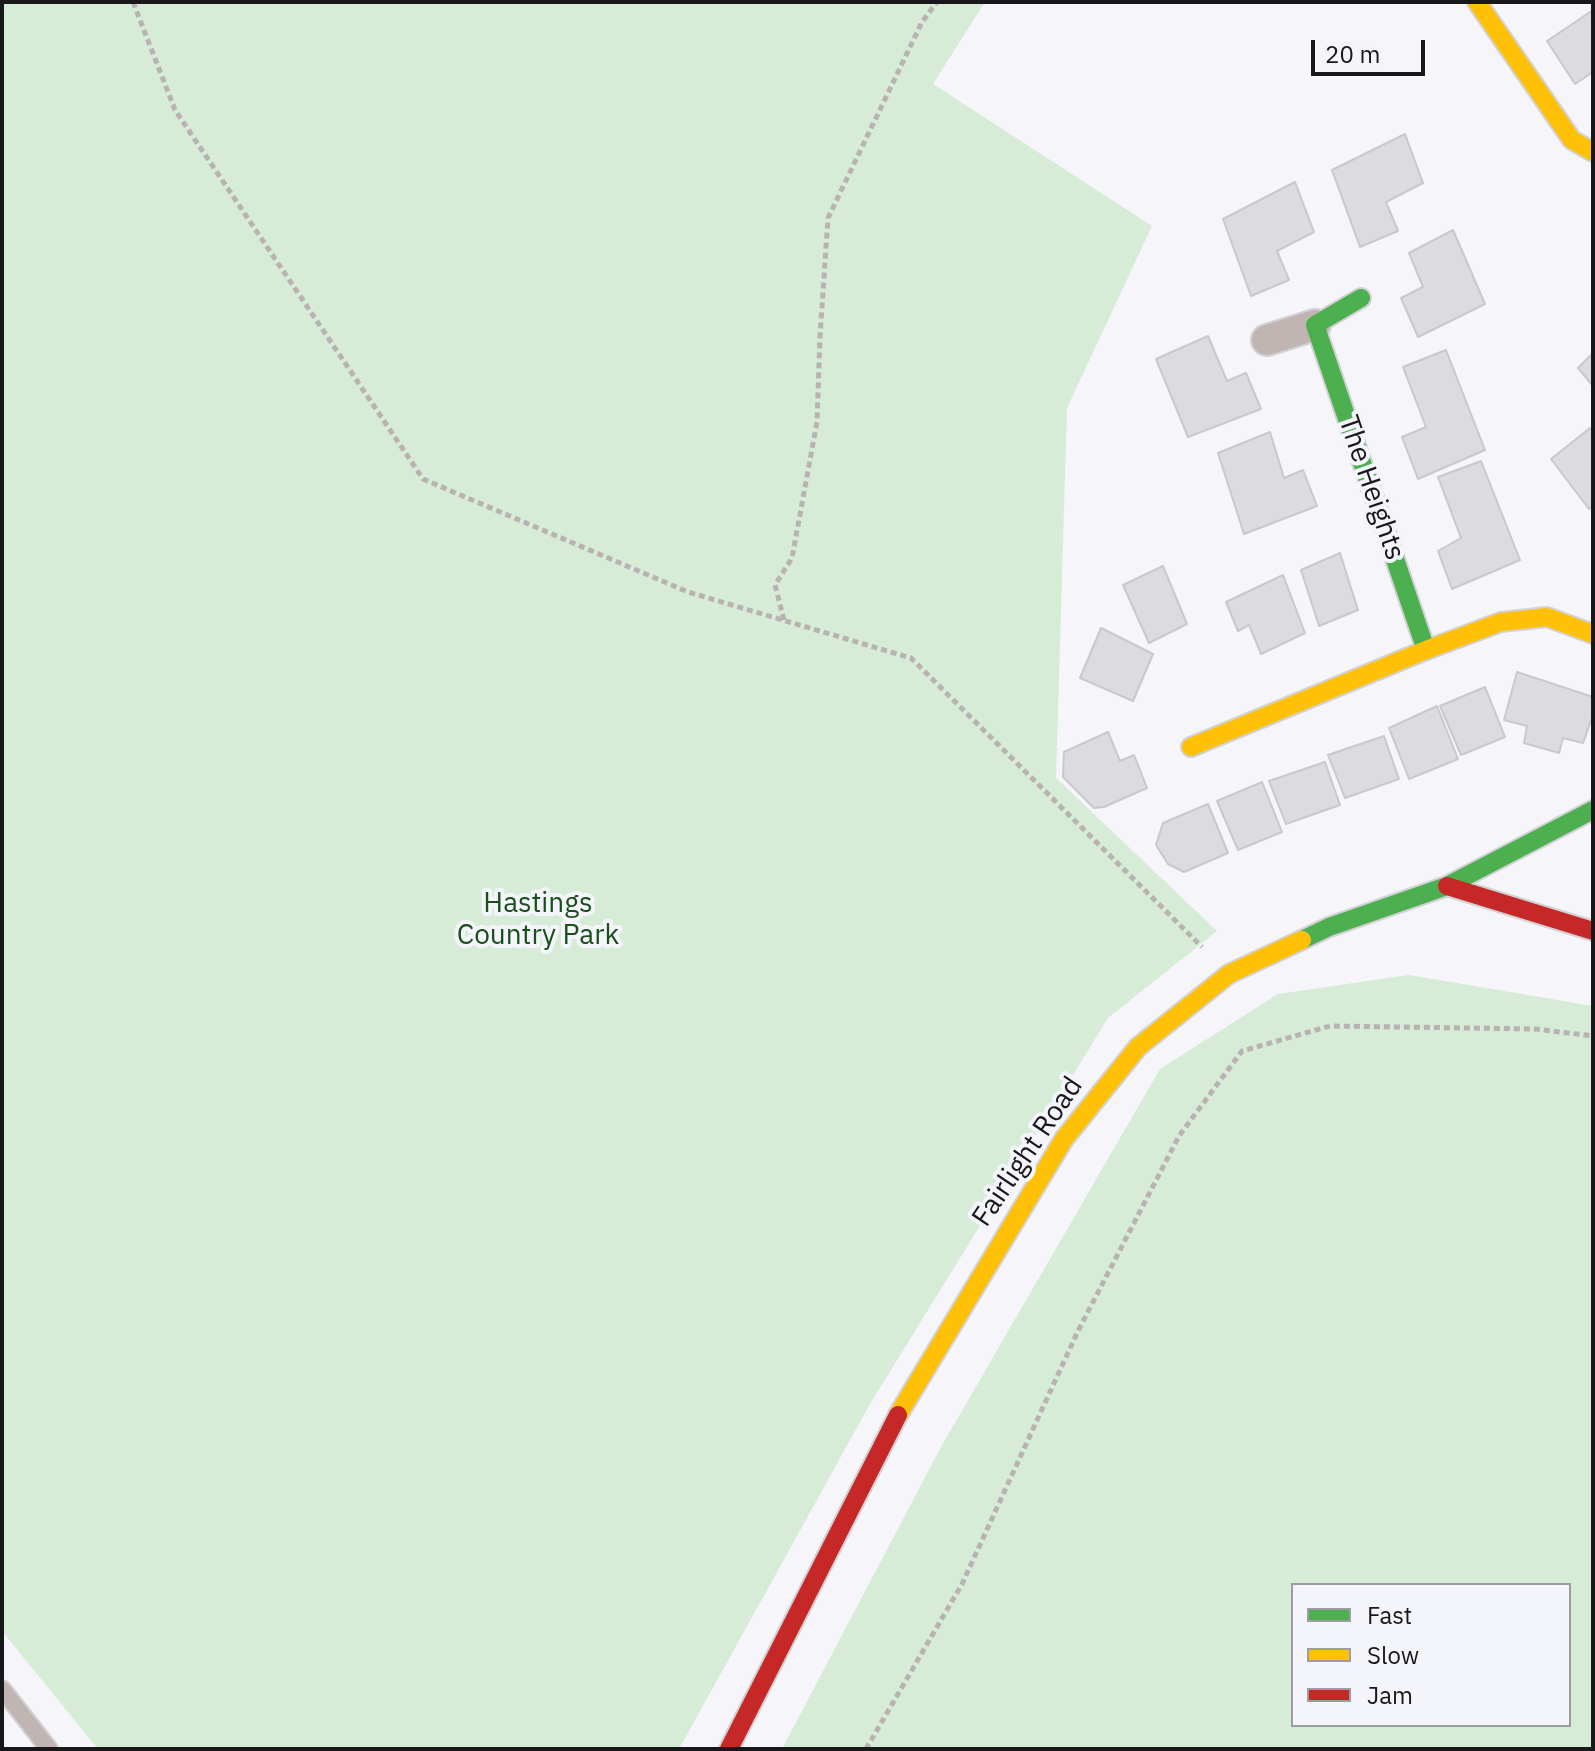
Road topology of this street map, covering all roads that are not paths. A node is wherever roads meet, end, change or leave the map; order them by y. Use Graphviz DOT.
graph roads {
  1 [pos="1477,2"];
  2 [pos="1593,152"];
  3 [pos="1361,298"];
  4 [pos="1315,325"];
  5 [pos="1267,340"];
  6 [pos="1593,634"];
  7 [pos="1426,650"];
  8 [pos="1191,747"];
  9 [pos="1593,810"];
  10 [pos="1447,886"];
  11 [pos="1593,931"];
  12 [pos="2,1689"];
  13 [pos="49,1749"];
  14 [pos="729,1749"];
  1 -- 2 [label="street"];
  3 -- 4 [label="street"];
  4 -- 5 [label="street"];
  4 -- 7 [label="street, The Heights"];
  6 -- 7 [label="street"];
  7 -- 8 [label="street"];
  9 -- 10 [label="street, Fairlight Road"];
  10 -- 11 [label="street"];
  10 -- 14 [label="street, Fairlight Road"];
  12 -- 13 [label="lane"];
}
